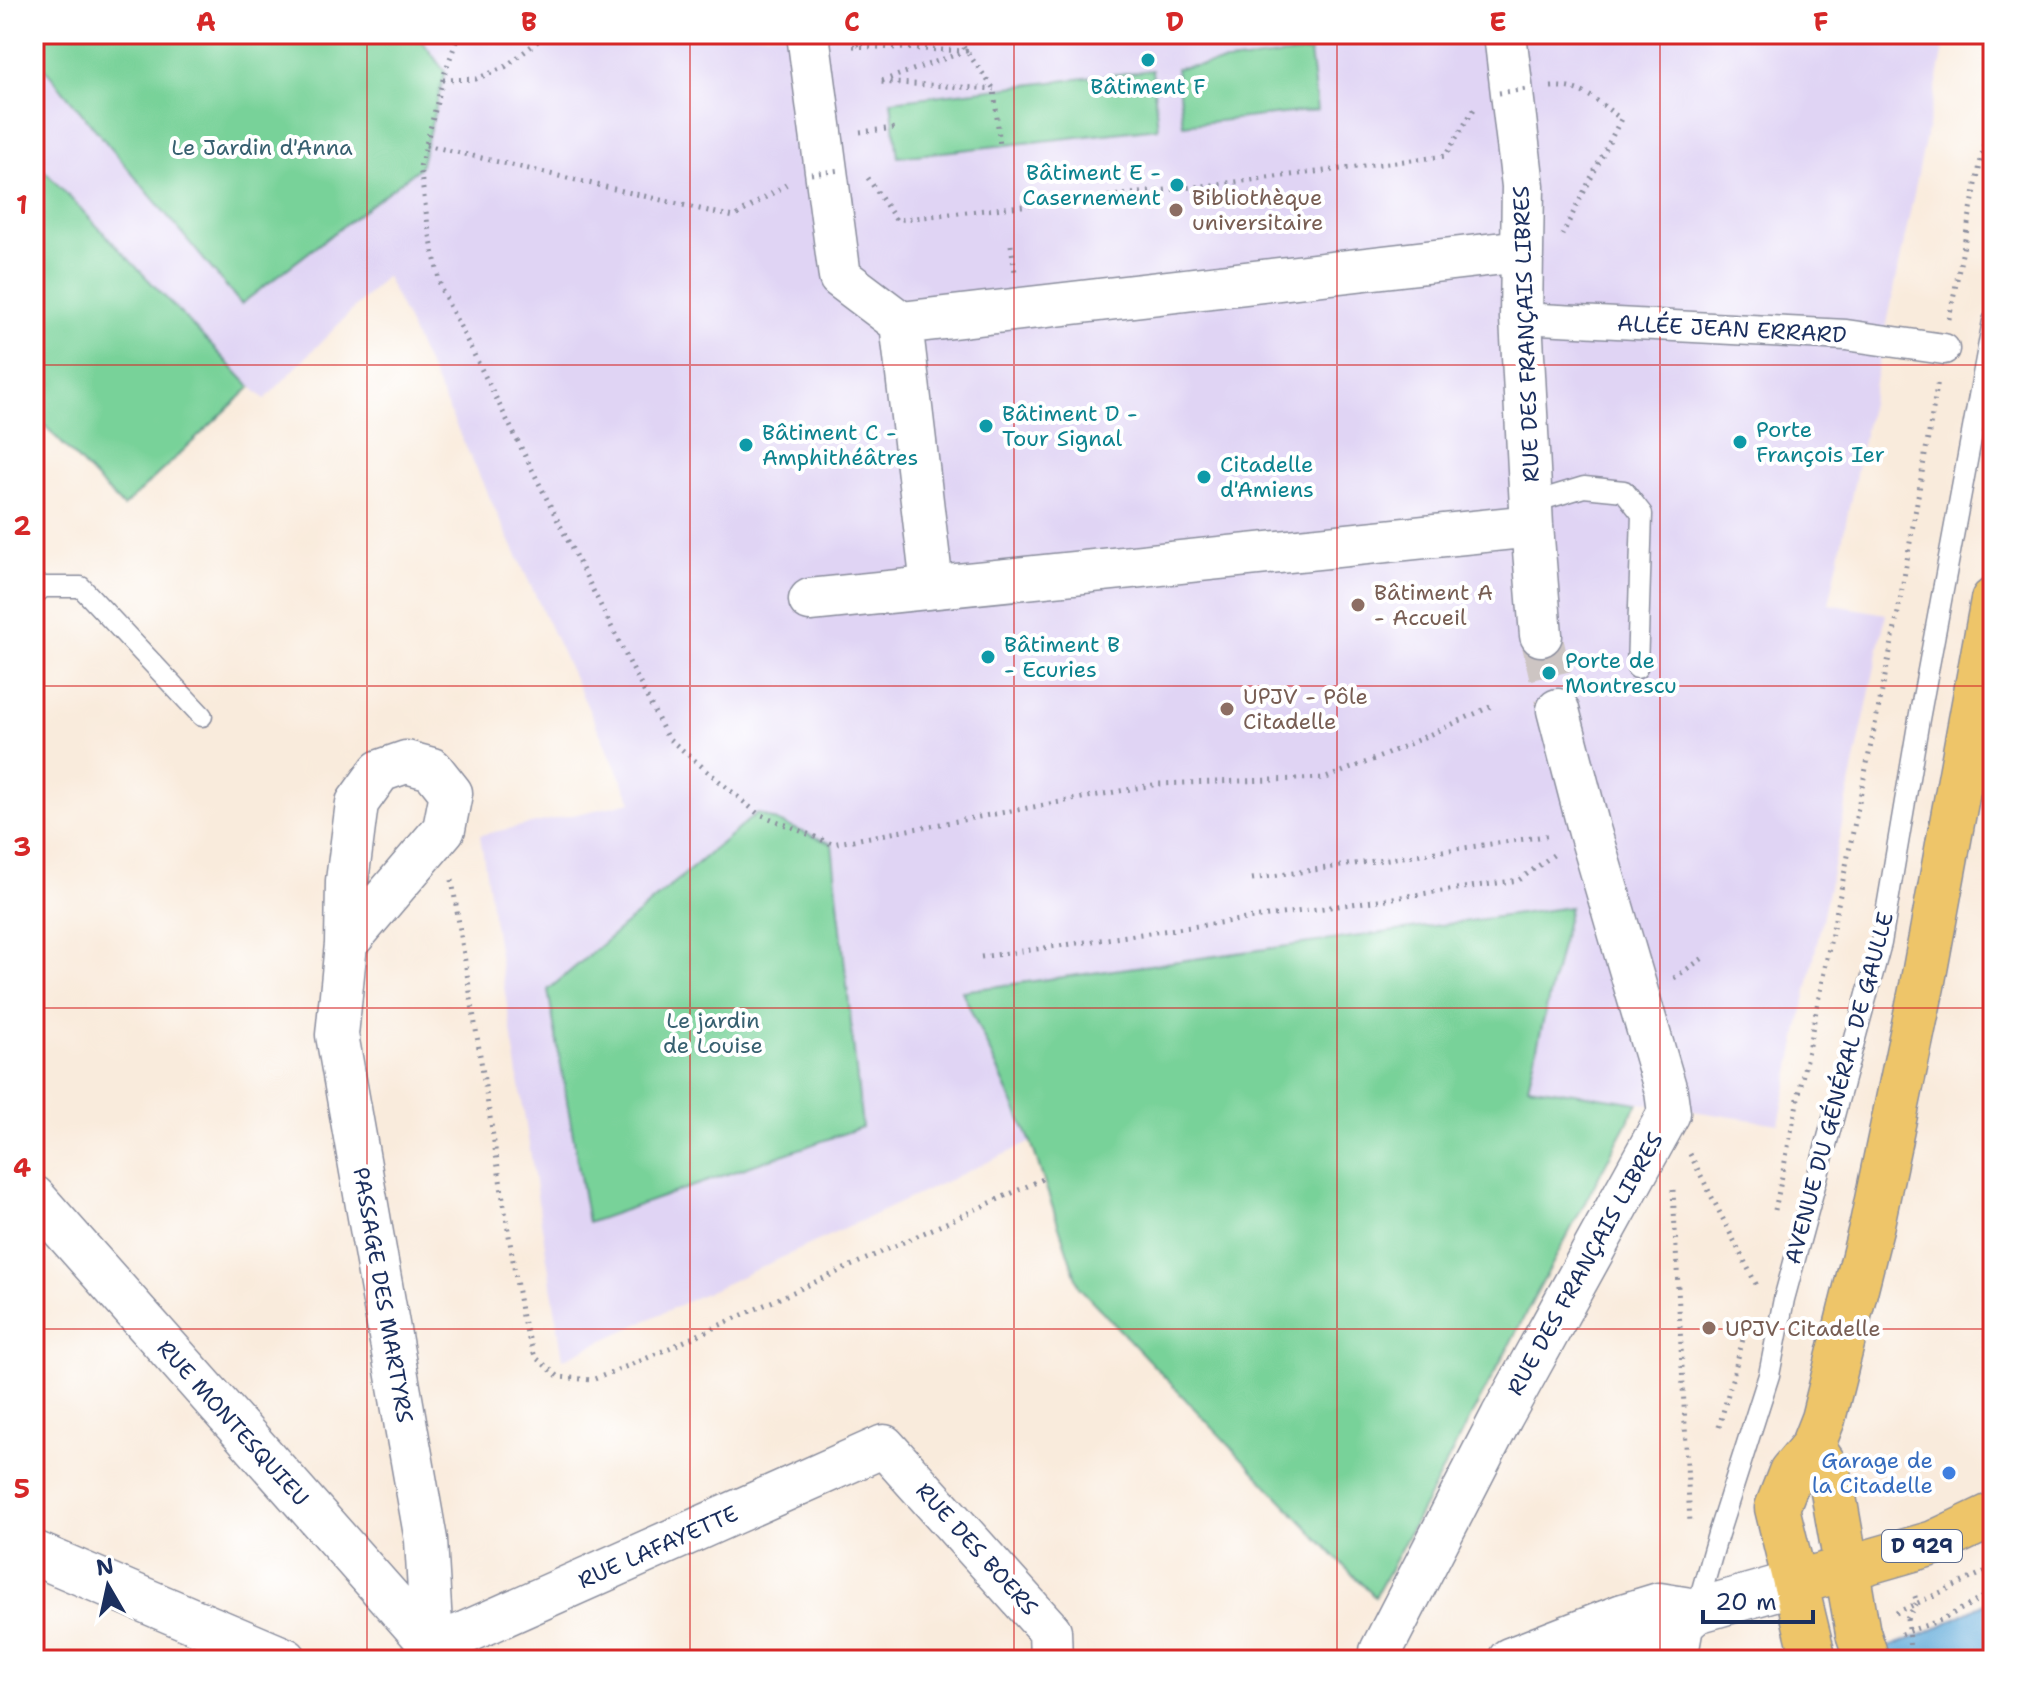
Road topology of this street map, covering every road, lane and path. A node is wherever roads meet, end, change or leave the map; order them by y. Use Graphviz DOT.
graph roads {
  1 [pos="547,34"];
  2 [pos="808,34"];
  3 [pos="889,34"];
  4 [pos="954,34"];
  5 [pos="1505,34"];
  6 [pos="966,51"];
  7 [pos="443,80"];
  8 [pos="994,89"];
  9 [pos="1490,94"];
  10 [pos="1993,100"];
  11 [pos="1474,108"];
  12 [pos="426,145"];
  13 [pos="1000,146"];
  14 [pos="841,170"];
  15 [pos="896,220"];
  16 [pos="1539,249"];
  17 [pos="1521,318"];
  18 [pos="1993,321"];
  19 [pos="901,323"];
  20 [pos="1944,349"];
  21 [pos="1532,514"];
  22 [pos="932,586"];
  23 [pos="34,595"];
  24 [pos="810,600"];
  25 [pos="1993,600"];
  26 [pos="1541,635"];
  27 [pos="1637,668"];
  28 [pos="1558,710"];
  29 [pos="202,716"];
  30 [pos="444,829"];
  31 [pos="1589,829"];
  32 [pos="1252,879"];
  33 [pos="346,944"];
  34 [pos="981,957"];
  35 [pos="1669,1113"];
  36 [pos="1672,1175"];
  37 [pos="1043,1179"];
  38 [pos="34,1197"];
  39 [pos="1775,1212"];
  40 [pos="1762,1274"];
  41 [pos="1759,1290"];
  42 [pos="1784,1299"];
  43 [pos="1717,1434"];
  44 [pos="884,1446"];
  45 [pos="1812,1447"];
  46 [pos="1698,1506"];
  47 [pos="1993,1515"];
  48 [pos="34,1553"];
  49 [pos="1847,1567"];
  50 [pos="1993,1568"];
  51 [pos="1795,1583"];
  52 [pos="1993,1592"];
  53 [pos="1696,1611"];
  54 [pos="1875,1643"];
  55 [pos="433,1653"];
  56 [pos="1812,1654"];
  57 [pos="285,1660"];
  58 [pos="1051,1660"];
  59 [pos="1382,1660"];
  60 [pos="1510,1660"];
  61 [pos="1605,1660"];
  62 [pos="1687,1660"];
  63 [pos="1911,1660"];
  1 -- 7 [label="path"];
  2 -- 19 [label="street"];
  3 -- 6 [label="path"];
  4 -- 6 [label="path"];
  5 -- 16 [label="street, RUE DES FRANÇAIS LIBRES"];
  6 -- 8 [label="path"];
  6 -- 8 [label="path"];
  8 -- 13 [label="path"];
  9 -- 16 [label="path, bridge"];
  10 -- 20 [label="path"];
  11 -- 15 [label="path"];
  12 -- 14 [label="path, bridge"];
  16 -- 17 [label="street, RUE DES FRANÇAIS LIBRES"];
  16 -- 19 [label="street"];
  17 -- 20 [label="street, ALLÉE JEAN ERRARD"];
  17 -- 21 [label="street, RUE DES FRANÇAIS LIBRES"];
  18 -- 42 [label="lane, AVENUE DU GÉNÉRAL DE GAULLE"];
  19 -- 22 [label="street"];
  20 -- 39 [label="path"];
  21 -- 22 [label="street"];
  21 -- 26 [label="street, RUE DES FRANÇAIS LIBRES"];
  21 -- 27 [label="lane"];
  22 -- 24 [label="street"];
  23 -- 29 [label="lane"];
  25 -- 45 [label="main road"];
  28 -- 31 [label="street, RUE DES FRANÇAIS LIBRES"];
  30 -- 33 [label="street"];
  30 -- 33 [label="street, PASSAGE DES MARTYRS"];
  30 -- 37 [label="path"];
  31 -- 32 [label="path"];
  31 -- 34 [label="path"];
  31 -- 35 [label="street, RUE DES FRANÇAIS LIBRES"];
  33 -- 55 [label="street, PASSAGE DES MARTYRS"];
  35 -- 41 [label="path"];
  35 -- 59 [label="street, RUE DES FRANÇAIS LIBRES"];
  36 -- 46 [label="path"];
  38 -- 55 [label="street, RUE MONTESQUIEU"];
  40 -- 41 [label="path"];
  41 -- 42 [label="path"];
  41 -- 43 [label="path"];
  42 -- 53 [label="lane, AVENUE DU GÉNÉRAL DE GAULLE"];
  44 -- 55 [label="street, RUE LAFAYETTE"];
  44 -- 58 [label="street, RUE DES BOERS"];
  45 -- 49 [label="main road"];
  45 -- 51 [label="main road"];
  47 -- 49 [label="main road, D 929"];
  48 -- 57 [label="street"];
  49 -- 51 [label="main road, D 929"];
  49 -- 54 [label="main road"];
  50 -- 63 [label="path, bridge"];
  51 -- 53 [label="street, D 929"];
  51 -- 56 [label="main road"];
  52 -- 54 [label="path"];
  53 -- 60 [label="street"];
  53 -- 61 [label="street"];
  53 -- 62 [label="lane, AVENUE DU GÉNÉRAL DE GAULLE"];
}
